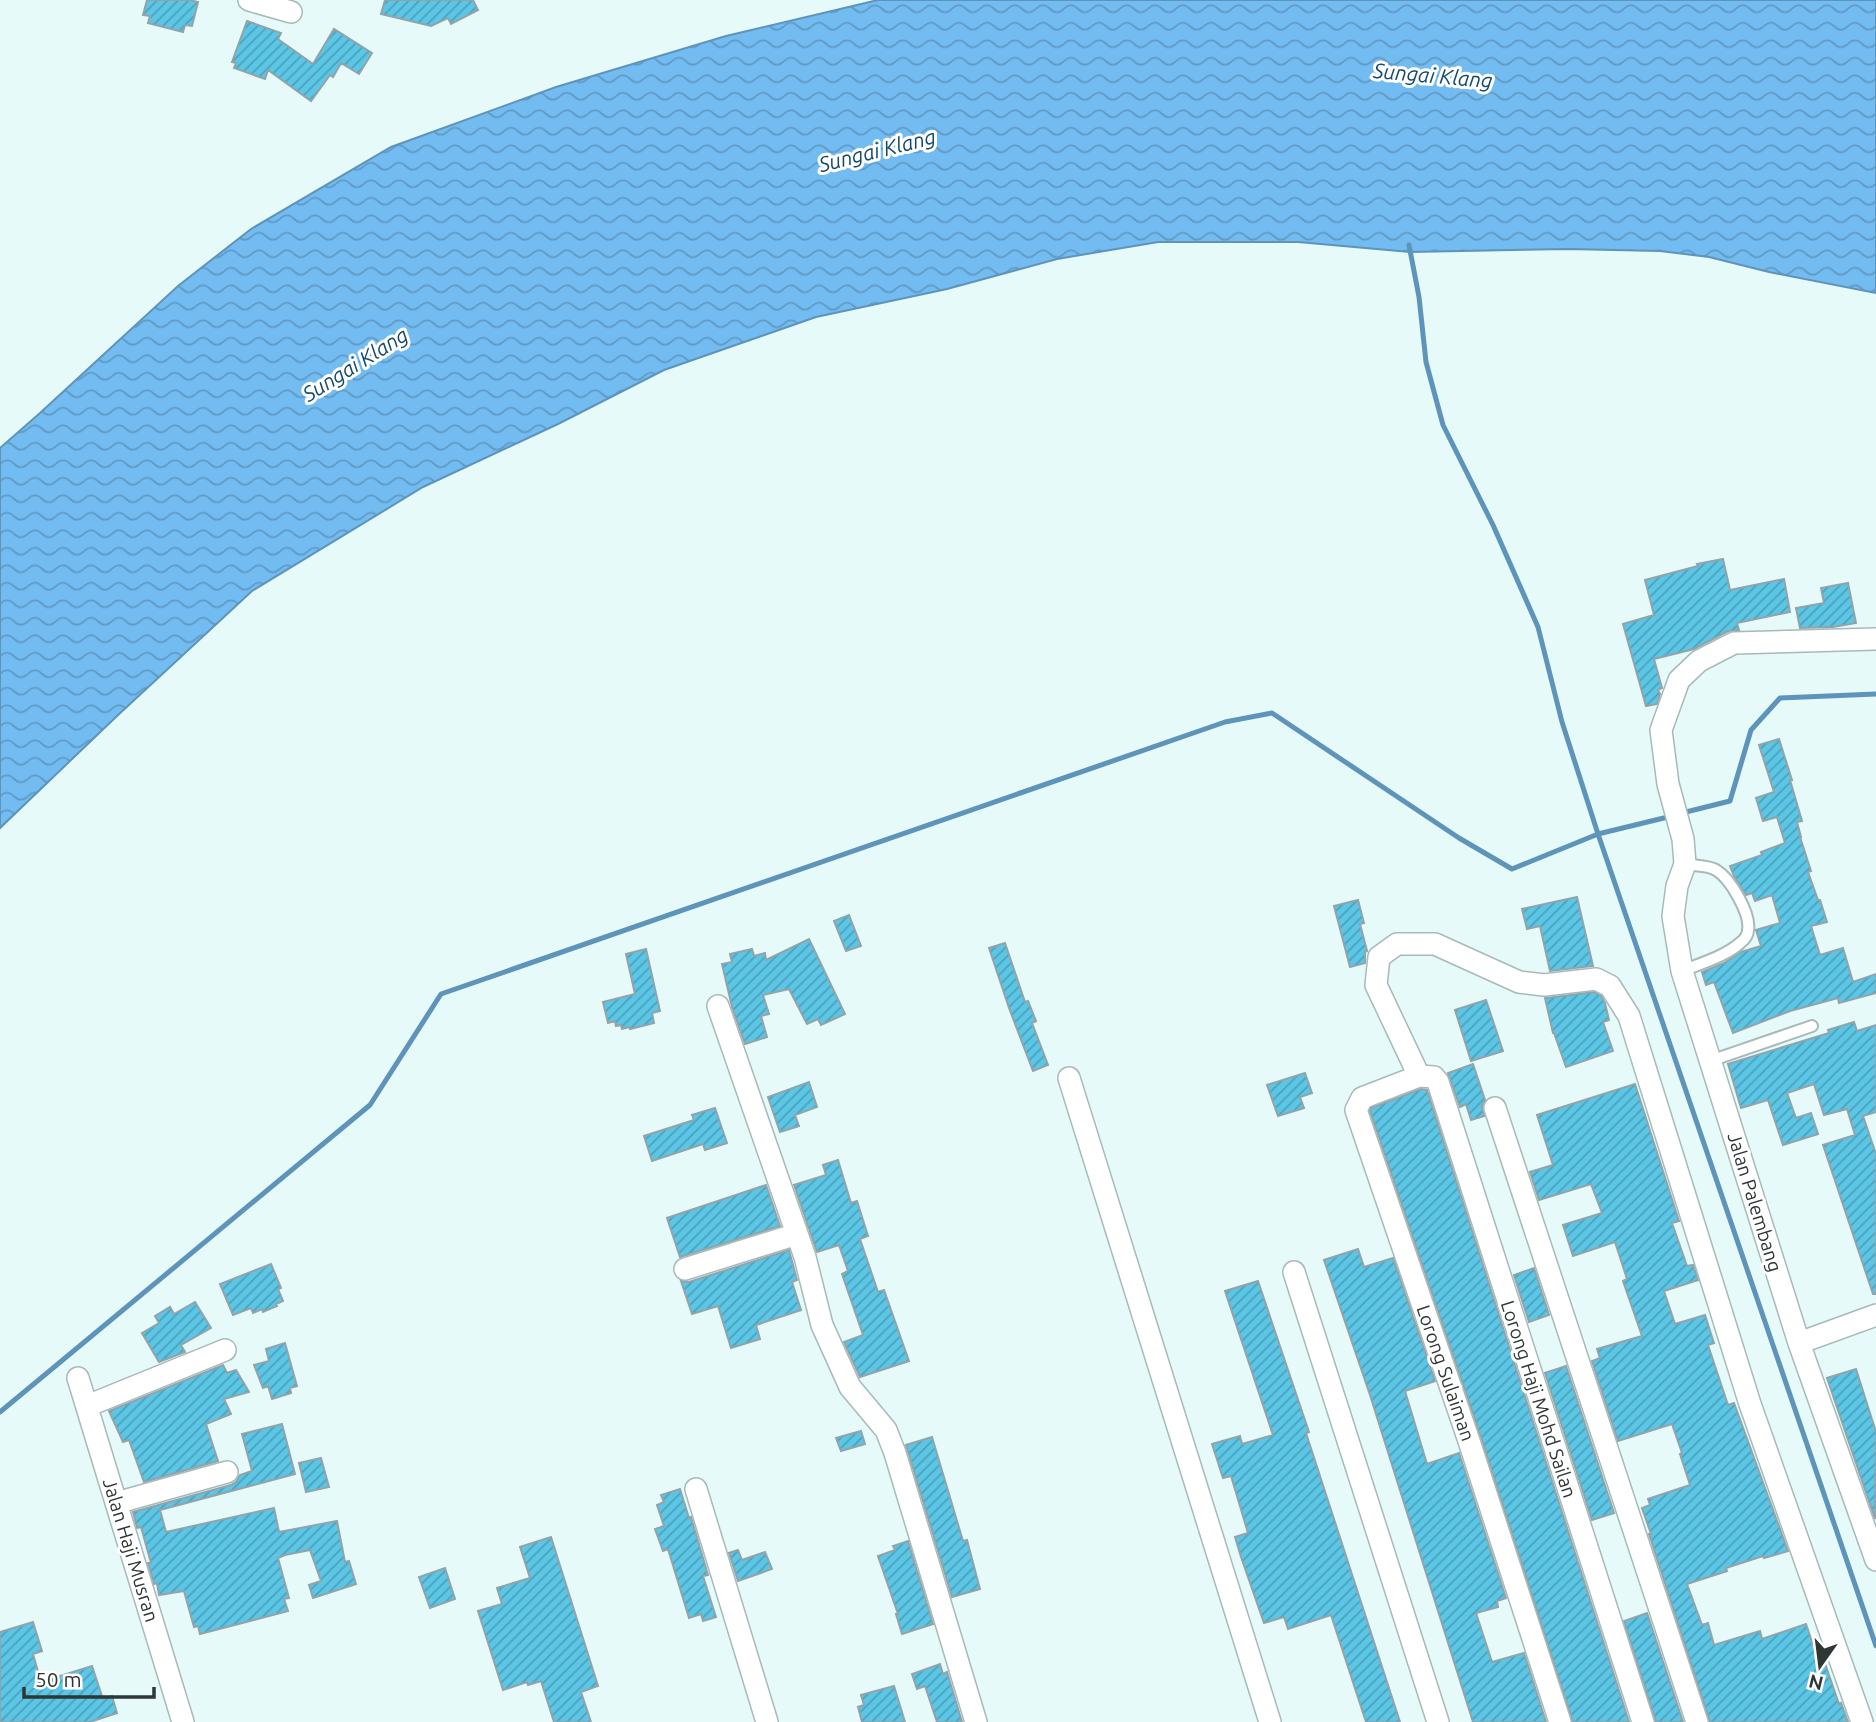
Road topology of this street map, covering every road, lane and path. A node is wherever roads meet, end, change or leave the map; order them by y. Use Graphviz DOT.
graph roads {
  1 [pos="250,0"];
  2 [pos="291,12"];
  3 [pos="1876,639"];
  4 [pos="1685,864"];
  5 [pos="1682,971"];
  6 [pos="718,1006"];
  7 [pos="1812,1026"];
  8 [pos="1710,1061"];
  9 [pos="1426,1076"];
  10 [pos="1069,1078"];
  11 [pos="1495,1108"];
  12 [pos="797,1234"];
  13 [pos="685,1269"];
  14 [pos="1294,1272"];
  15 [pos="1876,1315"];
  16 [pos="1799,1343"];
  17 [pos="225,1350"];
  18 [pos="78,1378"];
  19 [pos="87,1406"];
  20 [pos="227,1472"];
  21 [pos="696,1489"];
  22 [pos="116,1503"];
  23 [pos="1876,1560"];
  24 [pos="183,1722"];
  25 [pos="767,1722"];
  26 [pos="975,1722"];
  27 [pos="1270,1722"];
  28 [pos="1438,1722"];
  29 [pos="1560,1722"];
  30 [pos="1643,1722"];
  31 [pos="1697,1722"];
  32 [pos="1862,1722"];
  1 -- 2 [label="street"];
  3 -- 4 [label="street, Jalan Palembang"];
  4 -- 5 [label="street, Jalan Palembang"];
  4 -- 5 [label="lane"];
  5 -- 8 [label="street, Jalan Palembang"];
  6 -- 12 [label="street"];
  7 -- 8 [label="lane"];
  8 -- 16 [label="street, Jalan Palembang"];
  9 -- 29 [label="street, Lorong Sulaiman"];
  9 -- 30 [label="street, Lorong Haji Mohd Sailan"];
  9 -- 32 [label="street, Lorong Haji Mohd Sailan"];
  10 -- 27 [label="street"];
  11 -- 31 [label="street"];
  12 -- 13 [label="street"];
  12 -- 26 [label="street"];
  14 -- 28 [label="street"];
  15 -- 16 [label="street"];
  16 -- 23 [label="street, Jalan Palembang"];
  17 -- 19 [label="street"];
  18 -- 19 [label="street, Jalan Haji Musran"];
  19 -- 22 [label="street, Jalan Haji Musran"];
  20 -- 22 [label="street"];
  21 -- 25 [label="street"];
  22 -- 24 [label="street, Jalan Haji Musran"];
}
